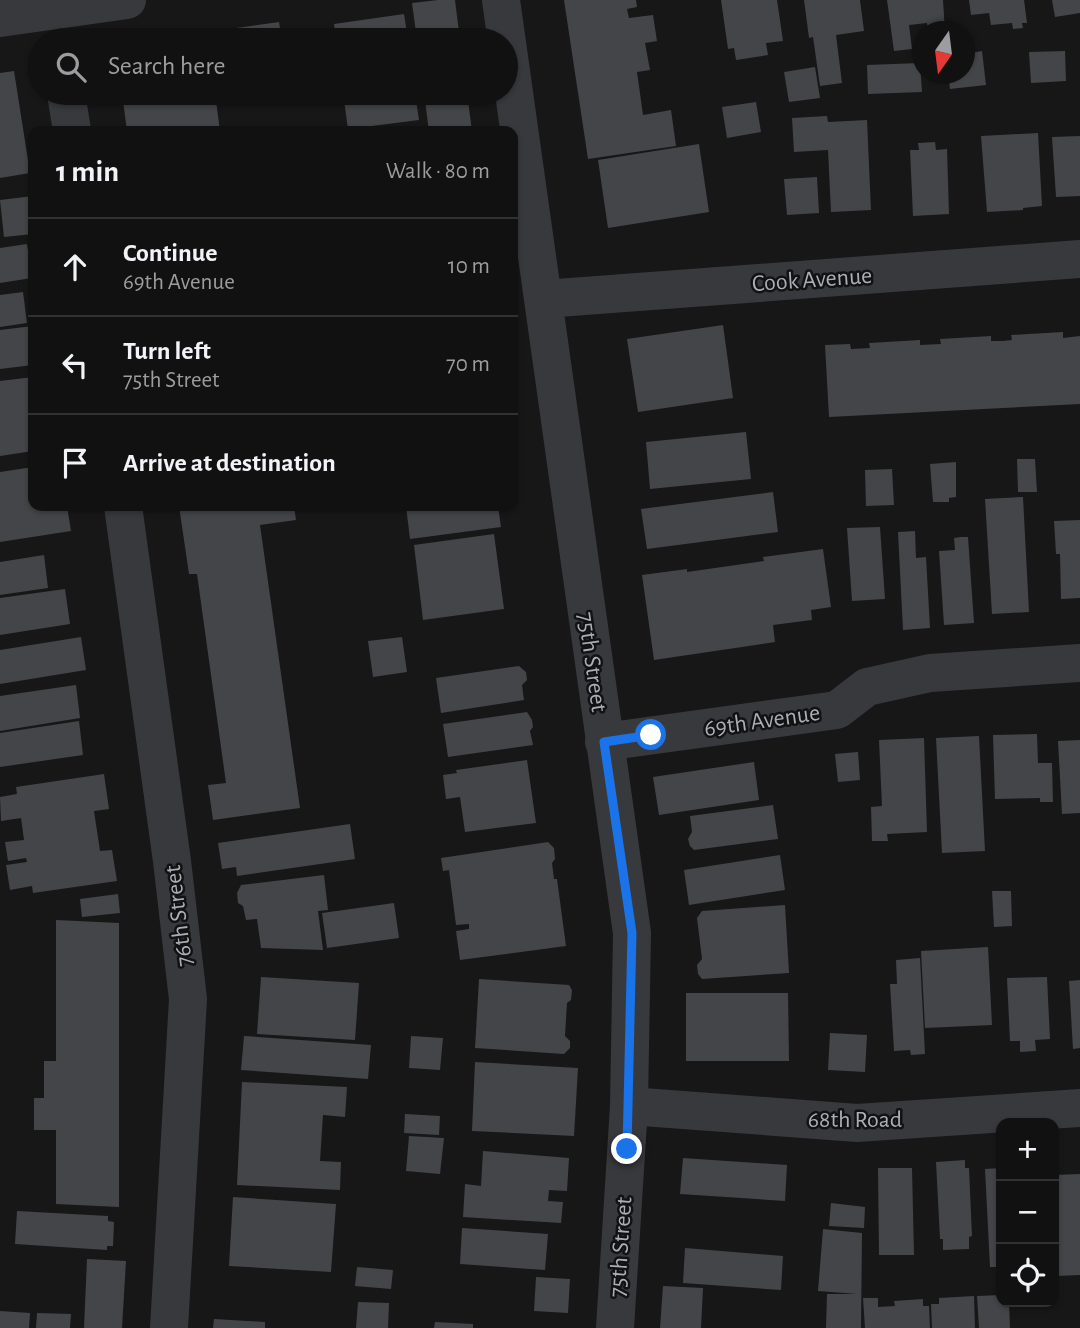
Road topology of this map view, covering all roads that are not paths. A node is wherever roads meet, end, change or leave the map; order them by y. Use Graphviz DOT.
graph roads {
  1 [pos="127,0"];
  2 [pos="501,0"];
  3 [pos="56,17"];
  4 [pos="0,18"];
  5 [pos="505,28"];
  6 [pos="68,105"];
  7 [pos="516,105"];
  8 [pos="71,126"];
  9 [pos="1080,260"];
  10 [pos="544,299"];
  11 [pos="124,511"];
  12 [pos="1080,663"];
  13 [pos="604,742"];
  14 [pos="629,1106"];
  15 [pos="1080,1108"];
  16 [pos="169,1328"];
  17 [pos="615,1328"];
  1 -- 3 [label="street"];
  2 -- 5 [label="street, 75th Street"];
  3 -- 4 [label="street"];
  6 -- 8 [label="street"];
  7 -- 10 [label="street, 75th Street"];
  9 -- 10 [label="street, Cook Avenue"];
  10 -- 13 [label="street, 75th Street"];
  11 -- 16 [label="street, 76th Street"];
  12 -- 13 [label="street, 69th Avenue"];
  13 -- 14 [label="street, 75th Street"];
  14 -- 15 [label="street, 68th Road"];
  14 -- 17 [label="street, 75th Street"];
}
